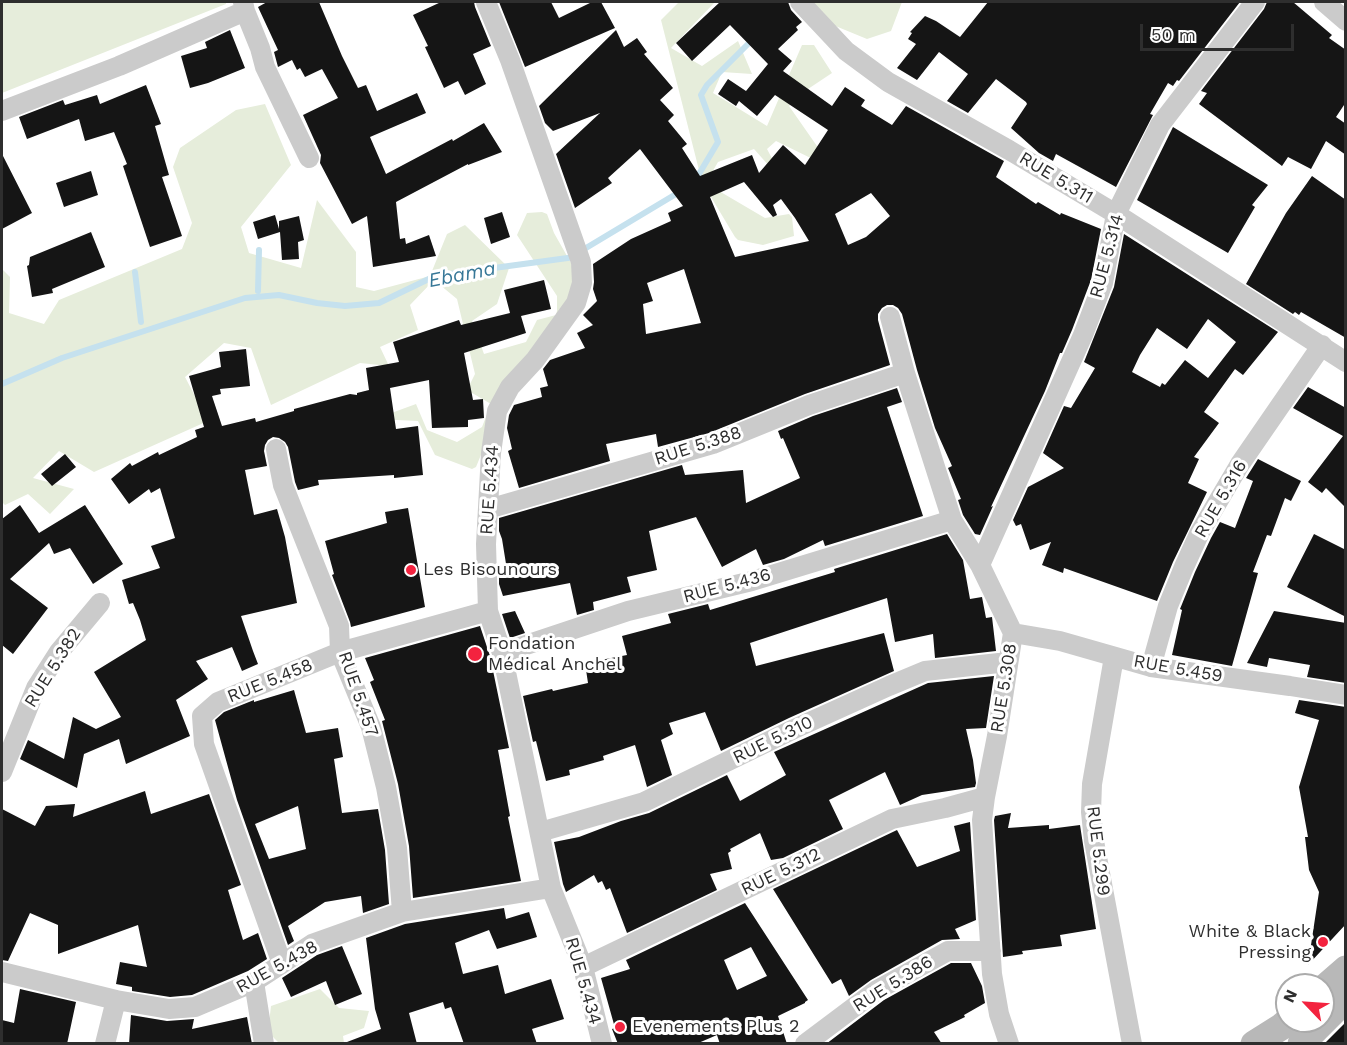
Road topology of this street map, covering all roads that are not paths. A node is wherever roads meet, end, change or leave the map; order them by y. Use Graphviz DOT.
graph roads {
  1 [pos="486,2"];
  2 [pos="800,2"];
  3 [pos="1255,2"];
  4 [pos="1324,2"];
  5 [pos="244,6"];
  6 [pos="1346,21"];
  7 [pos="2,111"];
  8 [pos="309,158"];
  9 [pos="1116,214"];
  10 [pos="890,317"];
  11 [pos="1322,345"];
  12 [pos="1346,362"];
  13 [pos="905,373"];
  14 [pos="276,449"];
  15 [pos="488,509"];
  16 [pos="952,520"];
  17 [pos="980,565"];
  18 [pos="100,603"];
  19 [pos="488,611"];
  20 [pos="1013,633"];
  21 [pos="340,652"];
  22 [pos="502,653"];
  23 [pos="1114,657"];
  24 [pos="1008,662"];
  25 [pos="1151,668"];
  26 [pos="1346,695"];
  27 [pos="2,772"];
  28 [pos="985,797"];
  29 [pos="540,832"];
  30 [pos="551,888"];
  31 [pos="402,912"];
  32 [pos="991,951"];
  33 [pos="282,964"];
  34 [pos="583,967"];
  35 [pos="2,972"];
  36 [pos="254,982"];
  37 [pos="116,999"];
  38 [pos="1346,999"];
  39 [pos="1275,1031"];
  40 [pos="105,1044"];
  41 [pos="264,1044"];
  42 [pos="602,1044"];
  43 [pos="806,1044"];
  44 [pos="1009,1044"];
  45 [pos="1132,1044"];
  46 [pos="1254,1044"];
  47 [pos="1301,1044"];
  1 -- 15 [label="street, RUE 5.434"];
  2 -- 9 [label="street, RUE 5.311"];
  3 -- 9 [label="street, RUE 5.314"];
  4 -- 6 [label="street"];
  5 -- 7 [label="street"];
  5 -- 8 [label="street"];
  9 -- 11 [label="street, RUE 5.311"];
  9 -- 17 [label="street, RUE 5.314"];
  10 -- 13 [label="street, RUE 5.308"];
  11 -- 12 [label="street, RUE 5.311"];
  11 -- 25 [label="street, RUE 5.316"];
  13 -- 15 [label="street, RUE 5.388"];
  13 -- 16 [label="street, RUE 5.308"];
  14 -- 21 [label="street, RUE 5.457"];
  15 -- 19 [label="street, RUE 5.434"];
  16 -- 17 [label="street, RUE 5.308"];
  16 -- 22 [label="street, RUE 5.436"];
  17 -- 20 [label="street, RUE 5.308"];
  18 -- 27 [label="street, RUE 5.382"];
  19 -- 21 [label="street, RUE 5.458"];
  19 -- 22 [label="street, RUE 5.434"];
  20 -- 23 [label="street, RUE 5.459"];
  20 -- 24 [label="street, RUE 5.308"];
  21 -- 31 [label="street, RUE 5.457"];
  21 -- 33 [label="street, RUE 5.458"];
  22 -- 29 [label="street, RUE 5.434"];
  23 -- 25 [label="street, RUE 5.459"];
  23 -- 45 [label="street, RUE 5.299"];
  24 -- 28 [label="street, RUE 5.308"];
  24 -- 29 [label="street, RUE 5.310"];
  25 -- 26 [label="street, RUE 5.459"];
  28 -- 32 [label="street, RUE 5.308"];
  28 -- 34 [label="street, RUE 5.312"];
  29 -- 30 [label="street, RUE 5.434"];
  30 -- 31 [label="street, RUE 5.438"];
  30 -- 34 [label="street, RUE 5.434"];
  31 -- 33 [label="street, RUE 5.438"];
  32 -- 43 [label="street, RUE 5.386"];
  32 -- 44 [label="street, RUE 5.308"];
  33 -- 36 [label="street, RUE 5.438"];
  34 -- 42 [label="street, RUE 5.434"];
  35 -- 37 [label="street, RUE 5.438"];
  36 -- 37 [label="street, RUE 5.438"];
  36 -- 41 [label="street"];
  37 -- 40 [label="street"];
  38 -- 47 [label="main road"];
  39 -- 46 [label="main road"];
}
